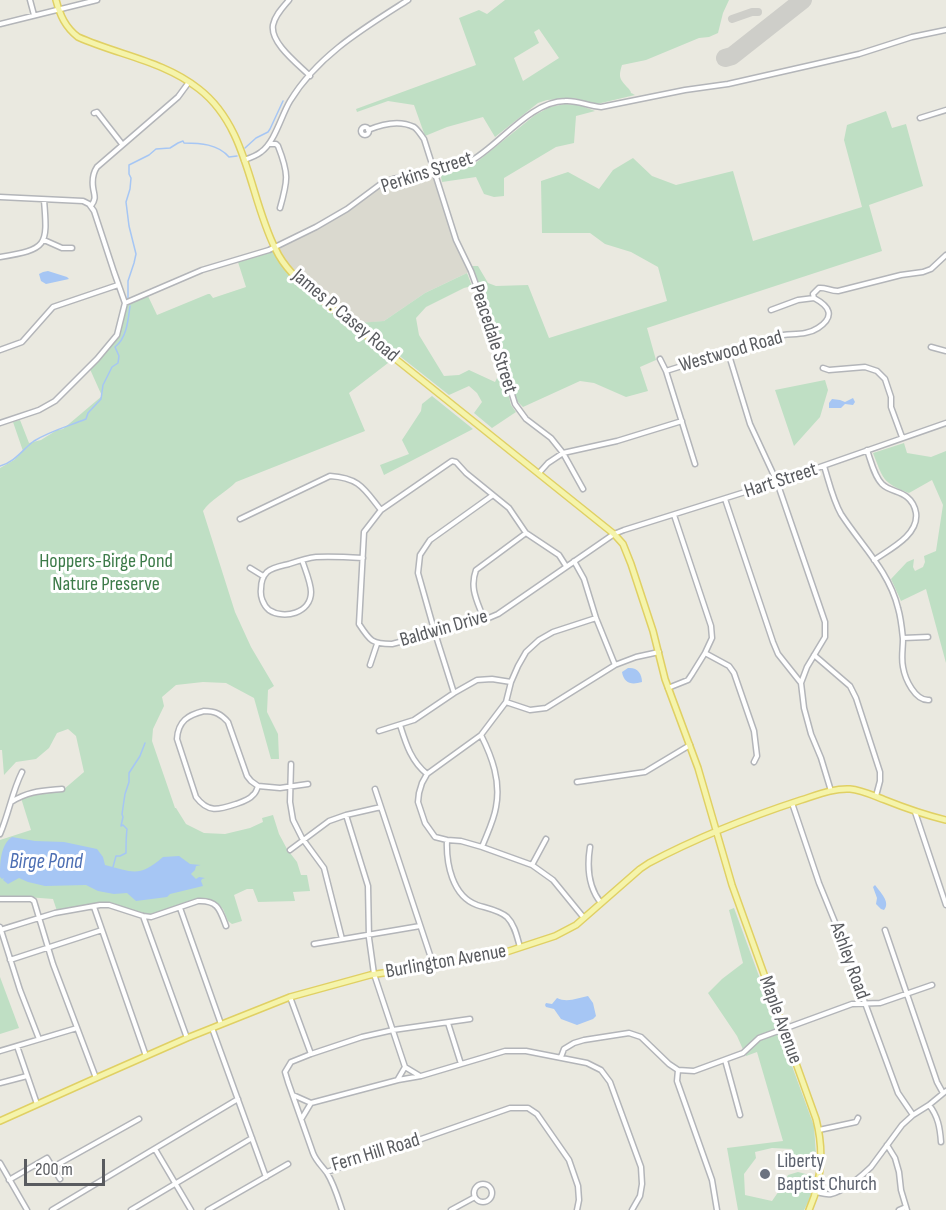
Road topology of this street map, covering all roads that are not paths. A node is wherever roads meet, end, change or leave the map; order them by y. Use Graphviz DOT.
graph roads {
  1 [pos="30,0"];
  2 [pos="56,0"];
  3 [pos="97,0"];
  4 [pos="289,0"];
  5 [pos="408,0"];
  6 [pos="58,9"];
  7 [pos="34,15"];
  8 [pos="0,24"];
  9 [pos="946,30"];
  10 [pos="309,76"];
  11 [pos="190,82"];
  12 [pos="946,110"];
  13 [pos="94,113"];
  14 [pos="920,118"];
  15 [pos="368,130"];
  16 [pos="122,144"];
  17 [pos="269,144"];
  18 [pos="244,160"];
  19 [pos="434,171"];
  20 [pos="0,198"];
  21 [pos="44,200"];
  22 [pos="92,206"];
  23 [pos="280,208"];
  24 [pos="44,240"];
  25 [pos="274,247"];
  26 [pos="72,248"];
  27 [pos="0,257"];
  28 [pos="945,257"];
  29 [pos="118,285"];
  30 [pos="814,298"];
  31 [pos="125,303"];
  32 [pos="771,310"];
  33 [pos="931,347"];
  34 [pos="0,350"];
  35 [pos="946,351"];
  36 [pos="728,352"];
  37 [pos="660,359"];
  38 [pos="823,368"];
  39 [pos="666,371"];
  40 [pos="682,421"];
  41 [pos="0,423"];
  42 [pos="946,423"];
  43 [pos="902,437"];
  44 [pos="867,450"];
  45 [pos="563,453"];
  46 [pos="695,464"];
  47 [pos="824,466"];
  48 [pos="539,473"];
  49 [pos="777,482"];
  50 [pos="583,489"];
  51 [pos="493,495"];
  52 [pos="724,499"];
  53 [pos="381,510"];
  54 [pos="674,514"];
  55 [pos="240,519"];
  56 [pos="526,533"];
  57 [pos="614,534"];
  58 [pos="363,558"];
  59 [pos="302,560"];
  60 [pos="874,560"];
  61 [pos="574,561"];
  62 [pos="566,566"];
  63 [pos="250,568"];
  64 [pos="264,576"];
  65 [pos="596,618"];
  66 [pos="484,620"];
  67 [pos="435,633"];
  68 [pos="928,637"];
  69 [pos="903,638"];
  70 [pos="377,644"];
  71 [pos="659,652"];
  72 [pos="705,653"];
  73 [pos="814,655"];
  74 [pos="370,665"];
  75 [pos="615,665"];
  76 [pos="511,682"];
  77 [pos="801,683"];
  78 [pos="668,688"];
  79 [pos="453,693"];
  80 [pos="929,700"];
  81 [pos="506,702"];
  82 [pos="400,725"];
  83 [pos="379,731"];
  84 [pos="481,735"];
  85 [pos="690,745"];
  86 [pos="754,762"];
  87 [pos="291,764"];
  88 [pos="22,772"];
  89 [pos="427,774"];
  90 [pos="576,782"];
  91 [pos="308,784"];
  92 [pos="258,786"];
  93 [pos="290,788"];
  94 [pos="62,789"];
  95 [pos="375,789"];
  96 [pos="831,791"];
  97 [pos="876,797"];
  98 [pos="10,803"];
  99 [pos="792,803"];
  100 [pos="381,807"];
  101 [pos="914,811"];
  102 [pos="346,815"];
  103 [pos="946,820"];
  104 [pos="717,831"];
  105 [pos="0,834"];
  106 [pos="546,839"];
  107 [pos="303,840"];
  108 [pos="447,840"];
  109 [pos="482,847"];
  110 [pos="590,847"];
  111 [pos="290,850"];
  112 [pos="532,865"];
  113 [pos="0,899"];
  114 [pos="601,903"];
  115 [pos="946,905"];
  116 [pos="94,907"];
  117 [pos="180,908"];
  118 [pos="143,916"];
  119 [pos="39,918"];
  120 [pos="584,918"];
  121 [pos="226,926"];
  122 [pos="420,926"];
  123 [pos="0,929"];
  124 [pos="102,930"];
  125 [pos="885,930"];
  126 [pos="369,935"];
  127 [pos="342,939"];
  128 [pos="314,944"];
  129 [pos="48,948"];
  130 [pos="520,948"];
  131 [pos="10,960"];
  132 [pos="433,964"];
  133 [pos="374,974"];
  134 [pos="932,985"];
  135 [pos="906,994"];
  136 [pos="290,997"];
  137 [pos="865,1004"];
  138 [pos="470,1019"];
  139 [pos="448,1023"];
  140 [pos="221,1024"];
  141 [pos="77,1028"];
  142 [pos="212,1028"];
  143 [pos="784,1029"];
  144 [pos="393,1030"];
  145 [pos="187,1038"];
  146 [pos="39,1039"];
  147 [pos="16,1046"];
  148 [pos="0,1051"];
  149 [pos="311,1054"];
  150 [pos="146,1056"];
  151 [pos="561,1057"];
  152 [pos="725,1060"];
  153 [pos="461,1064"];
  154 [pos="405,1067"];
  155 [pos="678,1070"];
  156 [pos="27,1076"];
  157 [pos="421,1076"];
  158 [pos="96,1078"];
  159 [pos="398,1080"];
  160 [pos="0,1083"];
  161 [pos="945,1092"];
  162 [pos="293,1095"];
  163 [pos="238,1099"];
  164 [pos="311,1103"];
  165 [pos="37,1104"];
  166 [pos="929,1104"];
  167 [pos="740,1115"];
  168 [pos="913,1115"];
  169 [pos="302,1118"];
  170 [pos="858,1118"];
  171 [pos="139,1119"];
  172 [pos="0,1121"];
  173 [pos="819,1130"];
  174 [pos="252,1138"];
  175 [pos="941,1142"];
  176 [pos="887,1145"];
  177 [pos="156,1149"];
  178 [pos="0,1163"];
  179 [pos="288,1164"];
  180 [pos="53,1167"];
  181 [pos="327,1172"];
  182 [pos="266,1177"];
  183 [pos="60,1179"];
  184 [pos="9,1180"];
  185 [pos="176,1183"];
  186 [pos="816,1192"];
  187 [pos="475,1197"];
  188 [pos="906,1208"];
  189 [pos="27,1210"];
  190 [pos="52,1210"];
  191 [pos="131,1210"];
  192 [pos="192,1210"];
  193 [pos="208,1210"];
  194 [pos="342,1210"];
  195 [pos="452,1210"];
  196 [pos="578,1210"];
  197 [pos="632,1210"];
  198 [pos="717,1210"];
  199 [pos="809,1210"];
  200 [pos="899,1210"];
  1 -- 7 [label="street"];
  2 -- 6 [label="main road, James P. Casey Road"];
  3 -- 6 [label="street"];
  4 -- 10 [label="street"];
  5 -- 10 [label="street"];
  6 -- 7 [label="street"];
  6 -- 11 [label="main road, James P. Casey Road"];
  7 -- 8 [label="street"];
  9 -- 19 [label="street, Perkins Street"];
  10 -- 17 [label="street"];
  11 -- 16 [label="street"];
  11 -- 18 [label="main road, James P. Casey Road"];
  12 -- 14 [label="street"];
  13 -- 16 [label="street"];
  15 -- 19 [label="street, Peacedale Street"];
  16 -- 22 [label="street"];
  17 -- 18 [label="street"];
  17 -- 23 [label="street"];
  18 -- 25 [label="main road, James P. Casey Road"];
  19 -- 25 [label="street, Perkins Street"];
  19 -- 45 [label="street, Peacedale Street"];
  20 -- 21 [label="street"];
  21 -- 22 [label="street"];
  21 -- 24 [label="street"];
  22 -- 29 [label="street"];
  24 -- 26 [label="street"];
  24 -- 27 [label="street"];
  25 -- 31 [label="street, Perkins Street"];
  25 -- 48 [label="main road, James P. Casey Road"];
  28 -- 30 [label="street"];
  29 -- 31 [label="street"];
  29 -- 34 [label="street"];
  30 -- 32 [label="street"];
  30 -- 36 [label="street, Westwood Road"];
  31 -- 41 [label="street"];
  33 -- 35 [label="street"];
  36 -- 39 [label="street, Westwood Road"];
  36 -- 49 [label="street"];
  37 -- 39 [label="street"];
  38 -- 43 [label="street"];
  39 -- 40 [label="street"];
  40 -- 45 [label="street"];
  40 -- 46 [label="street"];
  42 -- 43 [label="street, Hart Street"];
  43 -- 44 [label="street, Hart Street"];
  44 -- 47 [label="street, Hart Street"];
  44 -- 60 [label="street"];
  45 -- 48 [label="street"];
  45 -- 50 [label="street, Peacedale Street"];
  47 -- 49 [label="street, Hart Street"];
  47 -- 60 [label="street"];
  48 -- 57 [label="main road, James P. Casey Road"];
  49 -- 52 [label="street, Hart Street"];
  49 -- 73 [label="street"];
  51 -- 53 [label="street, Baldwin Drive"];
  51 -- 56 [label="street"];
  51 -- 67 [label="street"];
  52 -- 54 [label="street, Hart Street"];
  52 -- 77 [label="street"];
  53 -- 55 [label="street"];
  53 -- 58 [label="street, Baldwin Drive"];
  54 -- 57 [label="street, Hart Street"];
  54 -- 72 [label="street"];
  56 -- 62 [label="street"];
  56 -- 66 [label="street"];
  57 -- 61 [label="street, Baldwin Drive"];
  57 -- 71 [label="main road"];
  58 -- 59 [label="street"];
  58 -- 70 [label="street, Baldwin Drive"];
  59 -- 64 [label="street"];
  59 -- 64 [label="street"];
  60 -- 69 [label="street"];
  61 -- 62 [label="street, Baldwin Drive"];
  61 -- 65 [label="street"];
  62 -- 66 [label="street, Baldwin Drive"];
  63 -- 64 [label="street"];
  65 -- 75 [label="street"];
  65 -- 76 [label="street"];
  66 -- 67 [label="street, Baldwin Drive"];
  67 -- 70 [label="street, Baldwin Drive"];
  67 -- 79 [label="street"];
  68 -- 69 [label="street"];
  69 -- 80 [label="street"];
  70 -- 74 [label="street"];
  71 -- 75 [label="street"];
  71 -- 78 [label="main road"];
  72 -- 78 [label="street"];
  72 -- 86 [label="street"];
  73 -- 77 [label="street"];
  73 -- 97 [label="street"];
  75 -- 81 [label="street"];
  76 -- 79 [label="street"];
  76 -- 81 [label="street"];
  77 -- 96 [label="street"];
  78 -- 85 [label="main road"];
  79 -- 82 [label="street"];
  81 -- 84 [label="street"];
  82 -- 83 [label="street"];
  82 -- 89 [label="street"];
  84 -- 89 [label="street"];
  84 -- 109 [label="street"];
  85 -- 90 [label="street"];
  85 -- 104 [label="main road"];
  87 -- 93 [label="street"];
  88 -- 98 [label="street"];
  89 -- 108 [label="street"];
  91 -- 93 [label="street"];
  92 -- 92 [label="street"];
  92 -- 93 [label="street"];
  93 -- 107 [label="street"];
  94 -- 98 [label="street"];
  95 -- 100 [label="street"];
  96 -- 97 [label="main road, Burlington Avenue"];
  96 -- 99 [label="main road, Burlington Avenue"];
  97 -- 101 [label="main road, Burlington Avenue"];
  98 -- 105 [label="street"];
  99 -- 104 [label="main road, Burlington Avenue"];
  99 -- 137 [label="street, Ashley Road"];
  100 -- 102 [label="street"];
  100 -- 122 [label="street"];
  101 -- 103 [label="main road, Burlington Avenue"];
  101 -- 115 [label="street"];
  102 -- 107 [label="street"];
  102 -- 126 [label="street"];
  104 -- 114 [label="main road, Burlington Avenue"];
  104 -- 143 [label="main road, Maple Avenue"];
  106 -- 112 [label="street"];
  107 -- 111 [label="street"];
  107 -- 127 [label="street"];
  108 -- 109 [label="street"];
  108 -- 130 [label="street"];
  109 -- 112 [label="street"];
  110 -- 114 [label="street"];
  112 -- 120 [label="street"];
  113 -- 119 [label="street"];
  114 -- 120 [label="main road, Burlington Avenue"];
  116 -- 118 [label="street"];
  116 -- 119 [label="street"];
  116 -- 124 [label="street"];
  117 -- 118 [label="street"];
  117 -- 121 [label="street"];
  117 -- 140 [label="street"];
  118 -- 145 [label="street"];
  119 -- 123 [label="street"];
  119 -- 129 [label="street"];
  120 -- 130 [label="main road, Burlington Avenue"];
  122 -- 126 [label="street"];
  122 -- 132 [label="street"];
  123 -- 131 [label="street"];
  124 -- 129 [label="street"];
  124 -- 150 [label="street"];
  125 -- 135 [label="street"];
  126 -- 127 [label="street"];
  126 -- 133 [label="street"];
  127 -- 128 [label="street"];
  129 -- 131 [label="street"];
  129 -- 141 [label="street"];
  130 -- 132 [label="main road, Burlington Avenue"];
  131 -- 146 [label="street"];
  132 -- 133 [label="main road, Burlington Avenue"];
  133 -- 136 [label="main road, Burlington Avenue"];
  133 -- 144 [label="street"];
  134 -- 135 [label="street"];
  135 -- 137 [label="street"];
  135 -- 161 [label="street"];
  136 -- 140 [label="main road, Burlington Avenue"];
  136 -- 149 [label="street"];
  137 -- 143 [label="street"];
  137 -- 168 [label="street, Ashley Road"];
  138 -- 139 [label="street, Fern Hill Road"];
  139 -- 144 [label="street, Fern Hill Road"];
  139 -- 153 [label="street"];
  140 -- 142 [label="main road, Burlington Avenue"];
  141 -- 146 [label="street"];
  141 -- 158 [label="street"];
  142 -- 145 [label="main road, Burlington Avenue"];
  142 -- 163 [label="street"];
  143 -- 152 [label="street"];
  143 -- 173 [label="main road, Maple Avenue"];
  144 -- 149 [label="street, Fern Hill Road"];
  144 -- 154 [label="street"];
  145 -- 150 [label="main road, Burlington Avenue"];
  146 -- 147 [label="street"];
  147 -- 148 [label="street"];
  147 -- 156 [label="street"];
  149 -- 162 [label="street, Fern Hill Road"];
  150 -- 158 [label="main road, Burlington Avenue"];
  151 -- 153 [label="street"];
  151 -- 155 [label="street"];
  151 -- 197 [label="street"];
  152 -- 155 [label="street"];
  152 -- 167 [label="street"];
  153 -- 157 [label="street"];
  154 -- 157 [label="street"];
  154 -- 159 [label="street"];
  155 -- 198 [label="street"];
  156 -- 160 [label="street"];
  156 -- 165 [label="street"];
  157 -- 159 [label="street"];
  158 -- 165 [label="main road, Burlington Avenue"];
  159 -- 164 [label="street"];
  161 -- 166 [label="street"];
  162 -- 164 [label="street"];
  162 -- 169 [label="street, Fern Hill Road"];
  163 -- 174 [label="street"];
  163 -- 177 [label="street"];
  164 -- 169 [label="street"];
  165 -- 172 [label="main road, Burlington Avenue"];
  166 -- 168 [label="street"];
  166 -- 175 [label="street"];
  168 -- 176 [label="street"];
  169 -- 181 [label="street, Fern Hill Road"];
  170 -- 173 [label="street"];
  171 -- 180 [label="street"];
  173 -- 186 [label="main road, Maple Avenue"];
  174 -- 182 [label="street"];
  174 -- 185 [label="street"];
  176 -- 186 [label="street"];
  176 -- 188 [label="street"];
  177 -- 185 [label="street"];
  177 -- 190 [label="street"];
  178 -- 184 [label="street"];
  179 -- 182 [label="street"];
  180 -- 183 [label="street"];
  180 -- 184 [label="street"];
  181 -- 194 [label="street"];
  181 -- 196 [label="street, Fern Hill Road"];
  182 -- 193 [label="street"];
  184 -- 189 [label="street"];
  185 -- 191 [label="street"];
  185 -- 192 [label="street"];
  186 -- 199 [label="main road, Maple Avenue"];
  187 -- 187 [label="street"];
  187 -- 195 [label="street"];
  188 -- 200 [label="street"];
}
